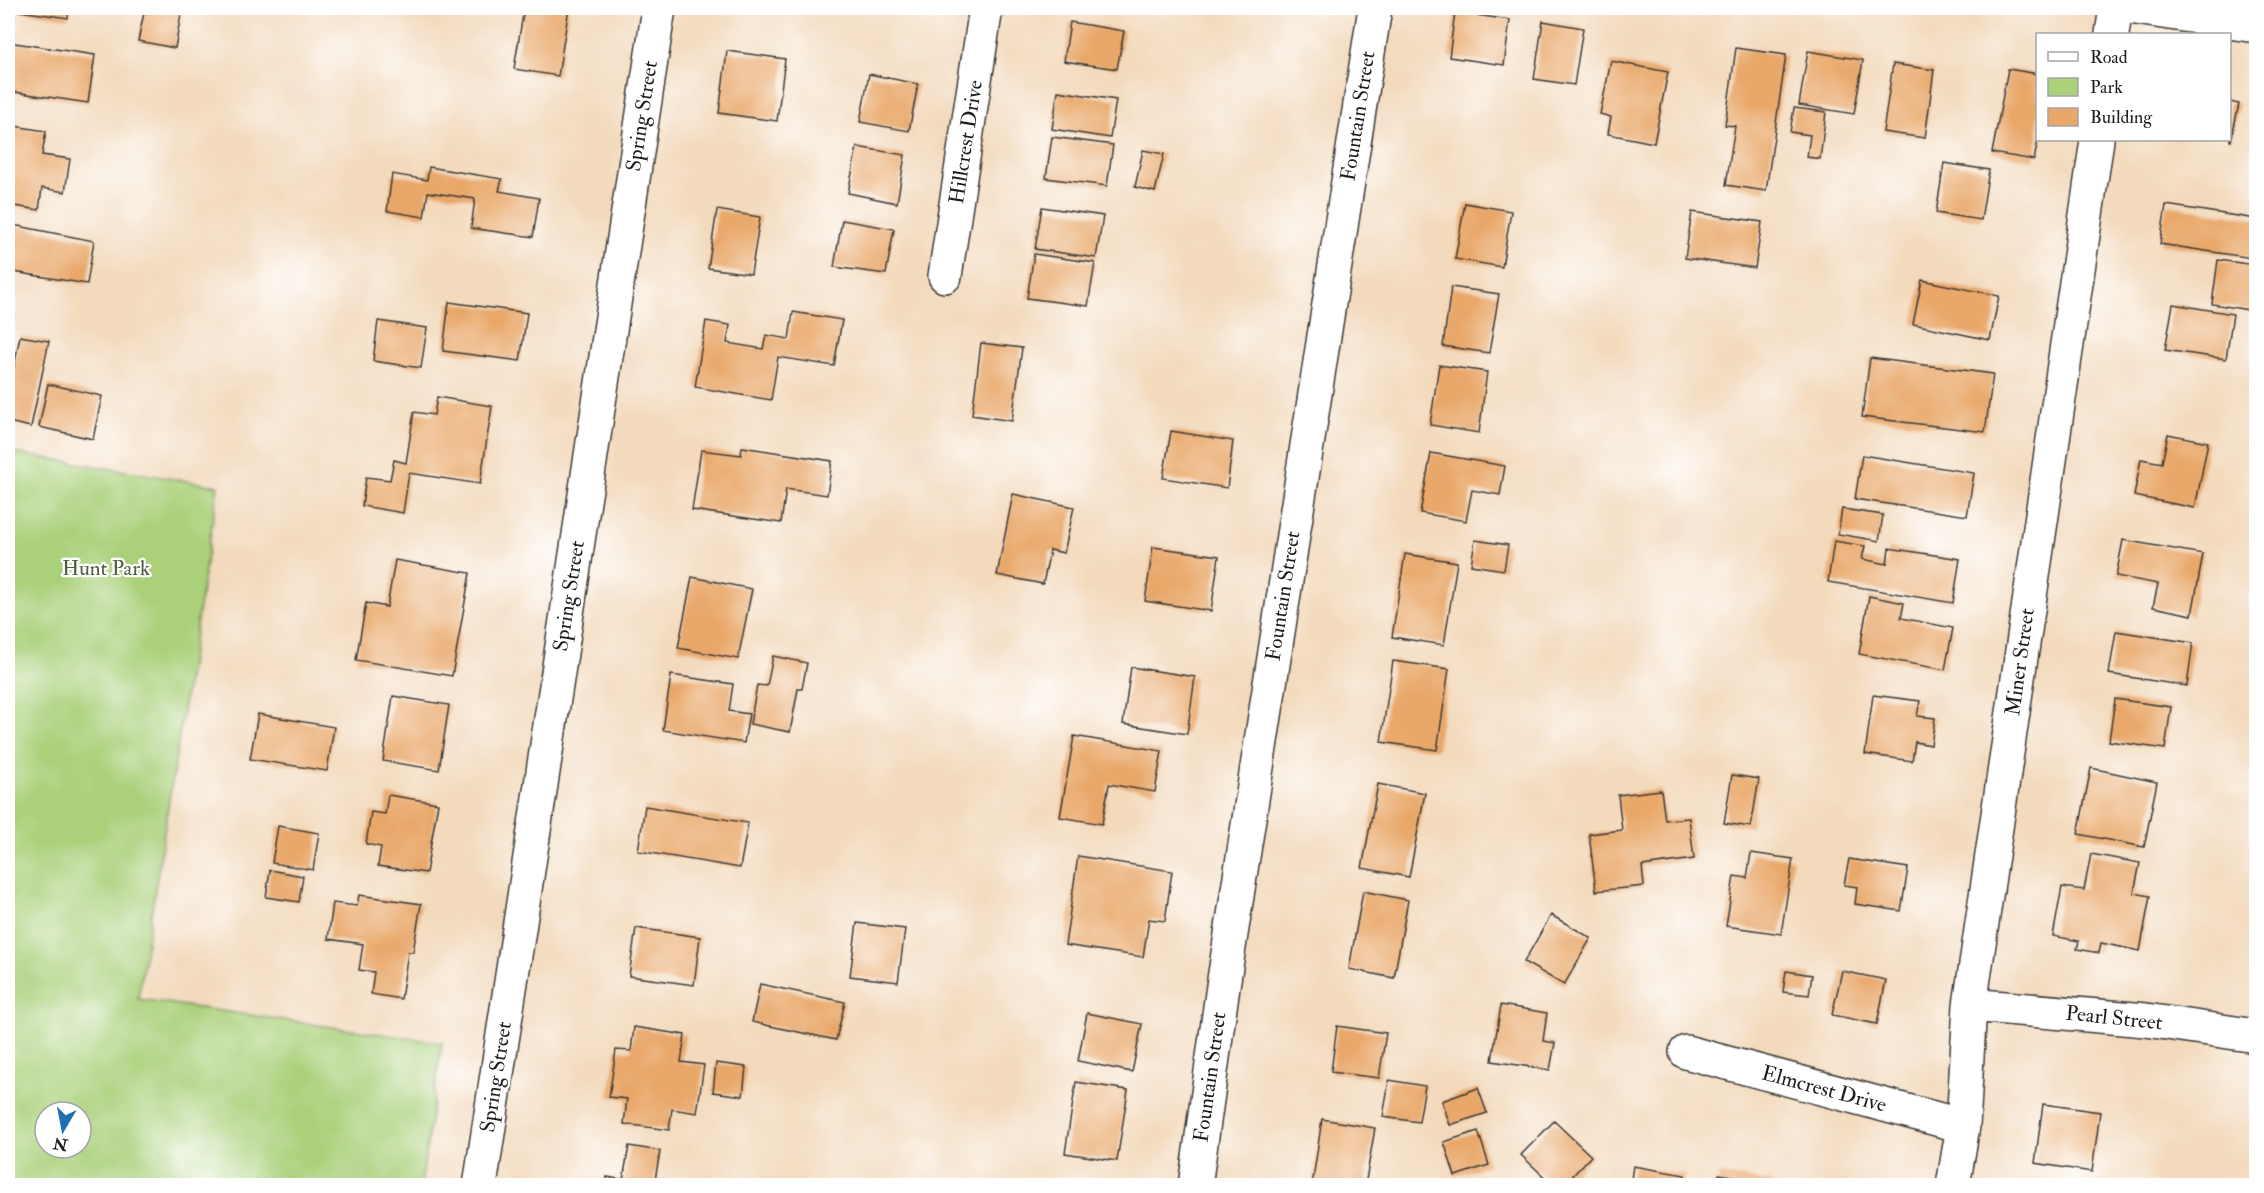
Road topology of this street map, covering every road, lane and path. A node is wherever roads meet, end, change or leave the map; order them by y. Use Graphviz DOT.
graph roads {
  1 [pos="659,8"];
  2 [pos="986,8"];
  3 [pos="1375,8"];
  4 [pos="2116,8"];
  5 [pos="2136,8"];
  6 [pos="2256,26"];
  7 [pos="2112,33"];
  8 [pos="2097,141"];
  9 [pos="945,276"];
  10 [pos="1970,1005"];
  11 [pos="2256,1036"];
  12 [pos="1686,1052"];
  13 [pos="1963,1126"];
  14 [pos="480,1185"];
  15 [pos="1195,1185"];
  16 [pos="1953,1185"];
  1 -- 14 [label="street, Spring Street"];
  2 -- 9 [label="street, Hillcrest Drive"];
  3 -- 15 [label="street, Fountain Street"];
  4 -- 7 [label="street"];
  5 -- 6 [label="street"];
  8 -- 10 [label="street, Miner Street"];
  10 -- 11 [label="street, Pearl Street"];
  10 -- 13 [label="street, Miner Street"];
  12 -- 13 [label="street, Elmcrest Drive"];
  13 -- 16 [label="street, Miner Street"];
}
